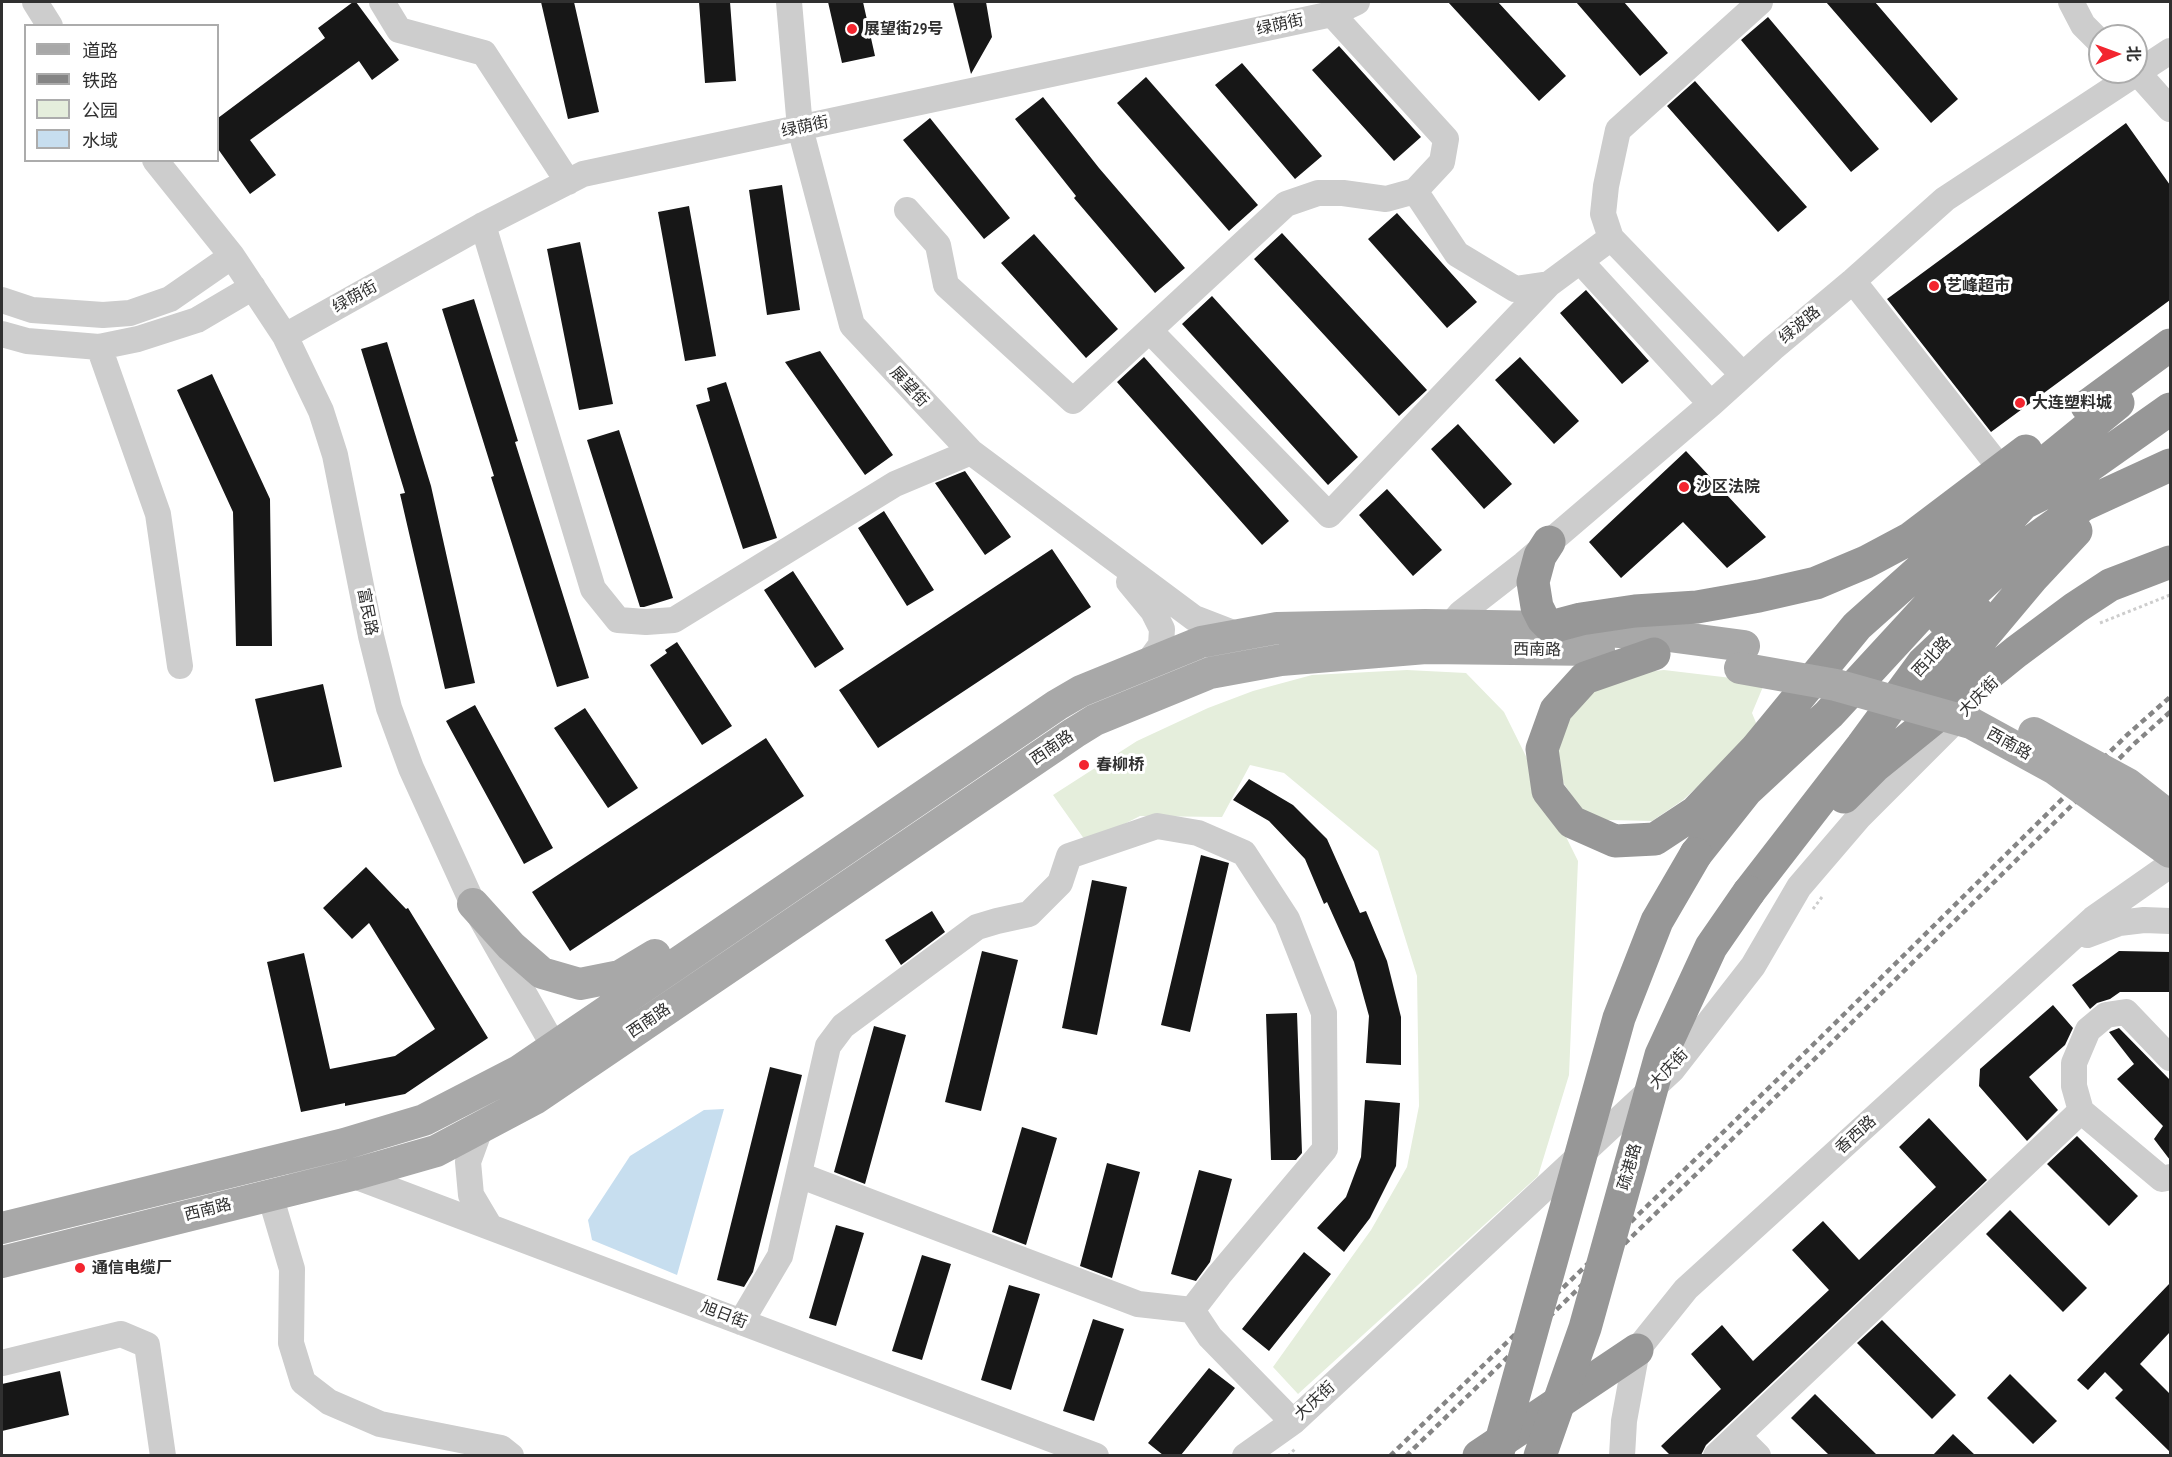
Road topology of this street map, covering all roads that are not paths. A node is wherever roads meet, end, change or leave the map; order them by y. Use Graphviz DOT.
graph roads {
  1 [pos="35,2"];
  2 [pos="382,2"];
  3 [pos="789,2"];
  4 [pos="1357,2"];
  5 [pos="1760,2"];
  6 [pos="2071,2"];
  7 [pos="1332,14"];
  8 [pos="49,24"];
  9 [pos="2088,30"];
  10 [pos="2170,51"];
  11 [pos="2148,65"];
  12 [pos="2119,84"];
  13 [pos="2148,84"];
  14 [pos="2170,109"];
  15 [pos="800,128"];
  16 [pos="157,162"];
  17 [pos="568,182"];
  18 [pos="1415,191"];
  19 [pos="907,210"];
  20 [pos="483,225"];
  21 [pos="1611,238"];
  22 [pos="232,256"];
  23 [pos="1580,261"];
  24 [pos="1853,281"];
  25 [pos="1549,284"];
  26 [pos="253,287"];
  27 [pos="2,300"];
  28 [pos="1150,332"];
  29 [pos="2,334"];
  30 [pos="285,336"];
  31 [pos="99,346"];
  32 [pos="2170,347"];
  33 [pos="1743,375"];
  34 [pos="2118,403"];
  35 [pos="1711,404"];
  36 [pos="2170,409"];
  37 [pos="971,452"];
  38 [pos="2170,465"];
  39 [pos="2001,469"];
  40 [pos="2170,484"];
  41 [pos="2022,504"];
  42 [pos="2076,531"];
  43 [pos="1089,541"];
  44 [pos="1549,542"];
  45 [pos="2170,562"];
  46 [pos="1450,626"];
  47 [pos="1551,627"];
  48 [pos="2041,634"];
  49 [pos="1238,635"];
  50 [pos="1654,654"];
  51 [pos="1742,657"];
  52 [pos="1147,664"];
  53 [pos="180,666"];
  54 [pos="1874,767"];
  55 [pos="2170,817"];
  56 [pos="2170,852"];
  57 [pos="1696,854"];
  58 [pos="2170,865"];
  59 [pos="1749,892"];
  60 [pos="473,904"];
  61 [pos="749,914"];
  62 [pos="2170,921"];
  63 [pos="2068,944"];
  64 [pos="554,1046"];
  65 [pos="2170,1058"];
  66 [pos="570,1074"];
  67 [pos="2081,1111"];
  68 [pos="480,1129"];
  69 [pos="352,1175"];
  70 [pos="799,1175"];
  71 [pos="2170,1176"];
  72 [pos="270,1195"];
  73 [pos="490,1227"];
  74 [pos="2,1228"];
  75 [pos="2,1262"];
  76 [pos="1192,1310"];
  77 [pos="741,1322"];
  78 [pos="1637,1350"];
  79 [pos="2,1363"];
  80 [pos="1293,1422"];
  81 [pos="1738,1436"];
  82 [pos="163,1455"];
  83 [pos="511,1455"];
  84 [pos="1096,1455"];
  85 [pos="1245,1455"];
  86 [pos="1479,1455"];
  87 [pos="1497,1455"];
  88 [pos="1540,1455"];
  89 [pos="1622,1455"];
  90 [pos="1716,1455"];
  91 [pos="1758,1455"];
  1 -- 8 [label="street"];
  2 -- 17 [label="street"];
  3 -- 15 [label="street, 展望街"];
  4 -- 7 [label="street, 绿荫街"];
  5 -- 21 [label="street"];
  6 -- 9 [label="street"];
  7 -- 15 [label="street, 绿荫街"];
  7 -- 18 [label="street"];
  10 -- 11 [label="street, 绿波路"];
  12 -- 24 [label="street, 绿波路"];
  13 -- 14 [label="street"];
  15 -- 17 [label="street, 绿荫街"];
  15 -- 37 [label="street, 展望街"];
  16 -- 22 [label="street, 富民路"];
  17 -- 20 [label="street, 绿荫街"];
  18 -- 25 [label="street"];
  18 -- 28 [label="street"];
  19 -- 28 [label="street"];
  20 -- 30 [label="street, 绿荫街"];
  20 -- 37 [label="street"];
  21 -- 23 [label="street"];
  21 -- 33 [label="street"];
  22 -- 26 [label="street, 富民路"];
  22 -- 27 [label="street"];
  23 -- 25 [label="street"];
  23 -- 35 [label="street"];
  24 -- 33 [label="street, 绿波路"];
  24 -- 39 [label="street"];
  25 -- 28 [label="street"];
  26 -- 30 [label="street, 富民路"];
  26 -- 31 [label="street"];
  29 -- 31 [label="street"];
  30 -- 60 [label="street, 富民路"];
  31 -- 53 [label="street"];
  32 -- 34 [label="highway"];
  32 -- 39 [label="highway"];
  33 -- 35 [label="street, 绿波路"];
  34 -- 41 [label="highway"];
  34 -- 50 [label="highway"];
  35 -- 44 [label="street, 绿波路"];
  36 -- 41 [label="highway"];
  37 -- 43 [label="street, 展望街"];
  38 -- 57 [label="highway, 西北路"];
  39 -- 47 [label="highway"];
  40 -- 42 [label="highway, 西北路"];
  41 -- 57 [label="highway"];
  42 -- 54 [label="highway"];
  42 -- 59 [label="highway, 西北路"];
  43 -- 49 [label="street, 展望街"];
  43 -- 52 [label="street"];
  44 -- 46 [label="street, 绿波路"];
  44 -- 47 [label="highway"];
  45 -- 48 [label="highway"];
  46 -- 47 [label="main road, 西南路"];
  46 -- 49 [label="main road, 西南路"];
  47 -- 51 [label="main road, 西南路"];
  48 -- 54 [label="highway"];
  48 -- 80 [label="street, 大庆街"];
  49 -- 52 [label="main road, 西南路"];
  50 -- 51 [label="main road, 西南路"];
  50 -- 66 [label="main road, 西南路"];
  51 -- 55 [label="main road, 西南路, bridge"];
  51 -- 56 [label="main road, 西南路, bridge"];
  52 -- 61 [label="main road, 西南路"];
  54 -- 59 [label="highway"];
  57 -- 87 [label="highway, bridge"];
  58 -- 63 [label="street, 香西路"];
  59 -- 88 [label="highway, 疏港路, bridge"];
  60 -- 61 [label="main road"];
  60 -- 64 [label="street, 富民路"];
  61 -- 64 [label="main road, 西南路"];
  62 -- 63 [label="street"];
  63 -- 78 [label="street, 香西路"];
  64 -- 66 [label="street, 富民路"];
  64 -- 74 [label="main road, 西南路"];
  65 -- 67 [label="street"];
  66 -- 68 [label="main road, 西南路"];
  67 -- 71 [label="street"];
  67 -- 81 [label="street"];
  68 -- 69 [label="main road, 西南路"];
  68 -- 73 [label="street"];
  69 -- 72 [label="main road, 西南路"];
  69 -- 73 [label="street, 旭日街"];
  70 -- 76 [label="street"];
  70 -- 76 [label="street"];
  70 -- 77 [label="street"];
  72 -- 75 [label="main road, 西南路"];
  72 -- 83 [label="street"];
  73 -- 77 [label="street, 旭日街"];
  76 -- 80 [label="street"];
  77 -- 84 [label="street, 旭日街"];
  78 -- 86 [label="highway"];
  78 -- 89 [label="street, 香西路"];
  79 -- 82 [label="street"];
  80 -- 85 [label="street, 大庆街"];
  81 -- 90 [label="street"];
  81 -- 91 [label="street"];
}
